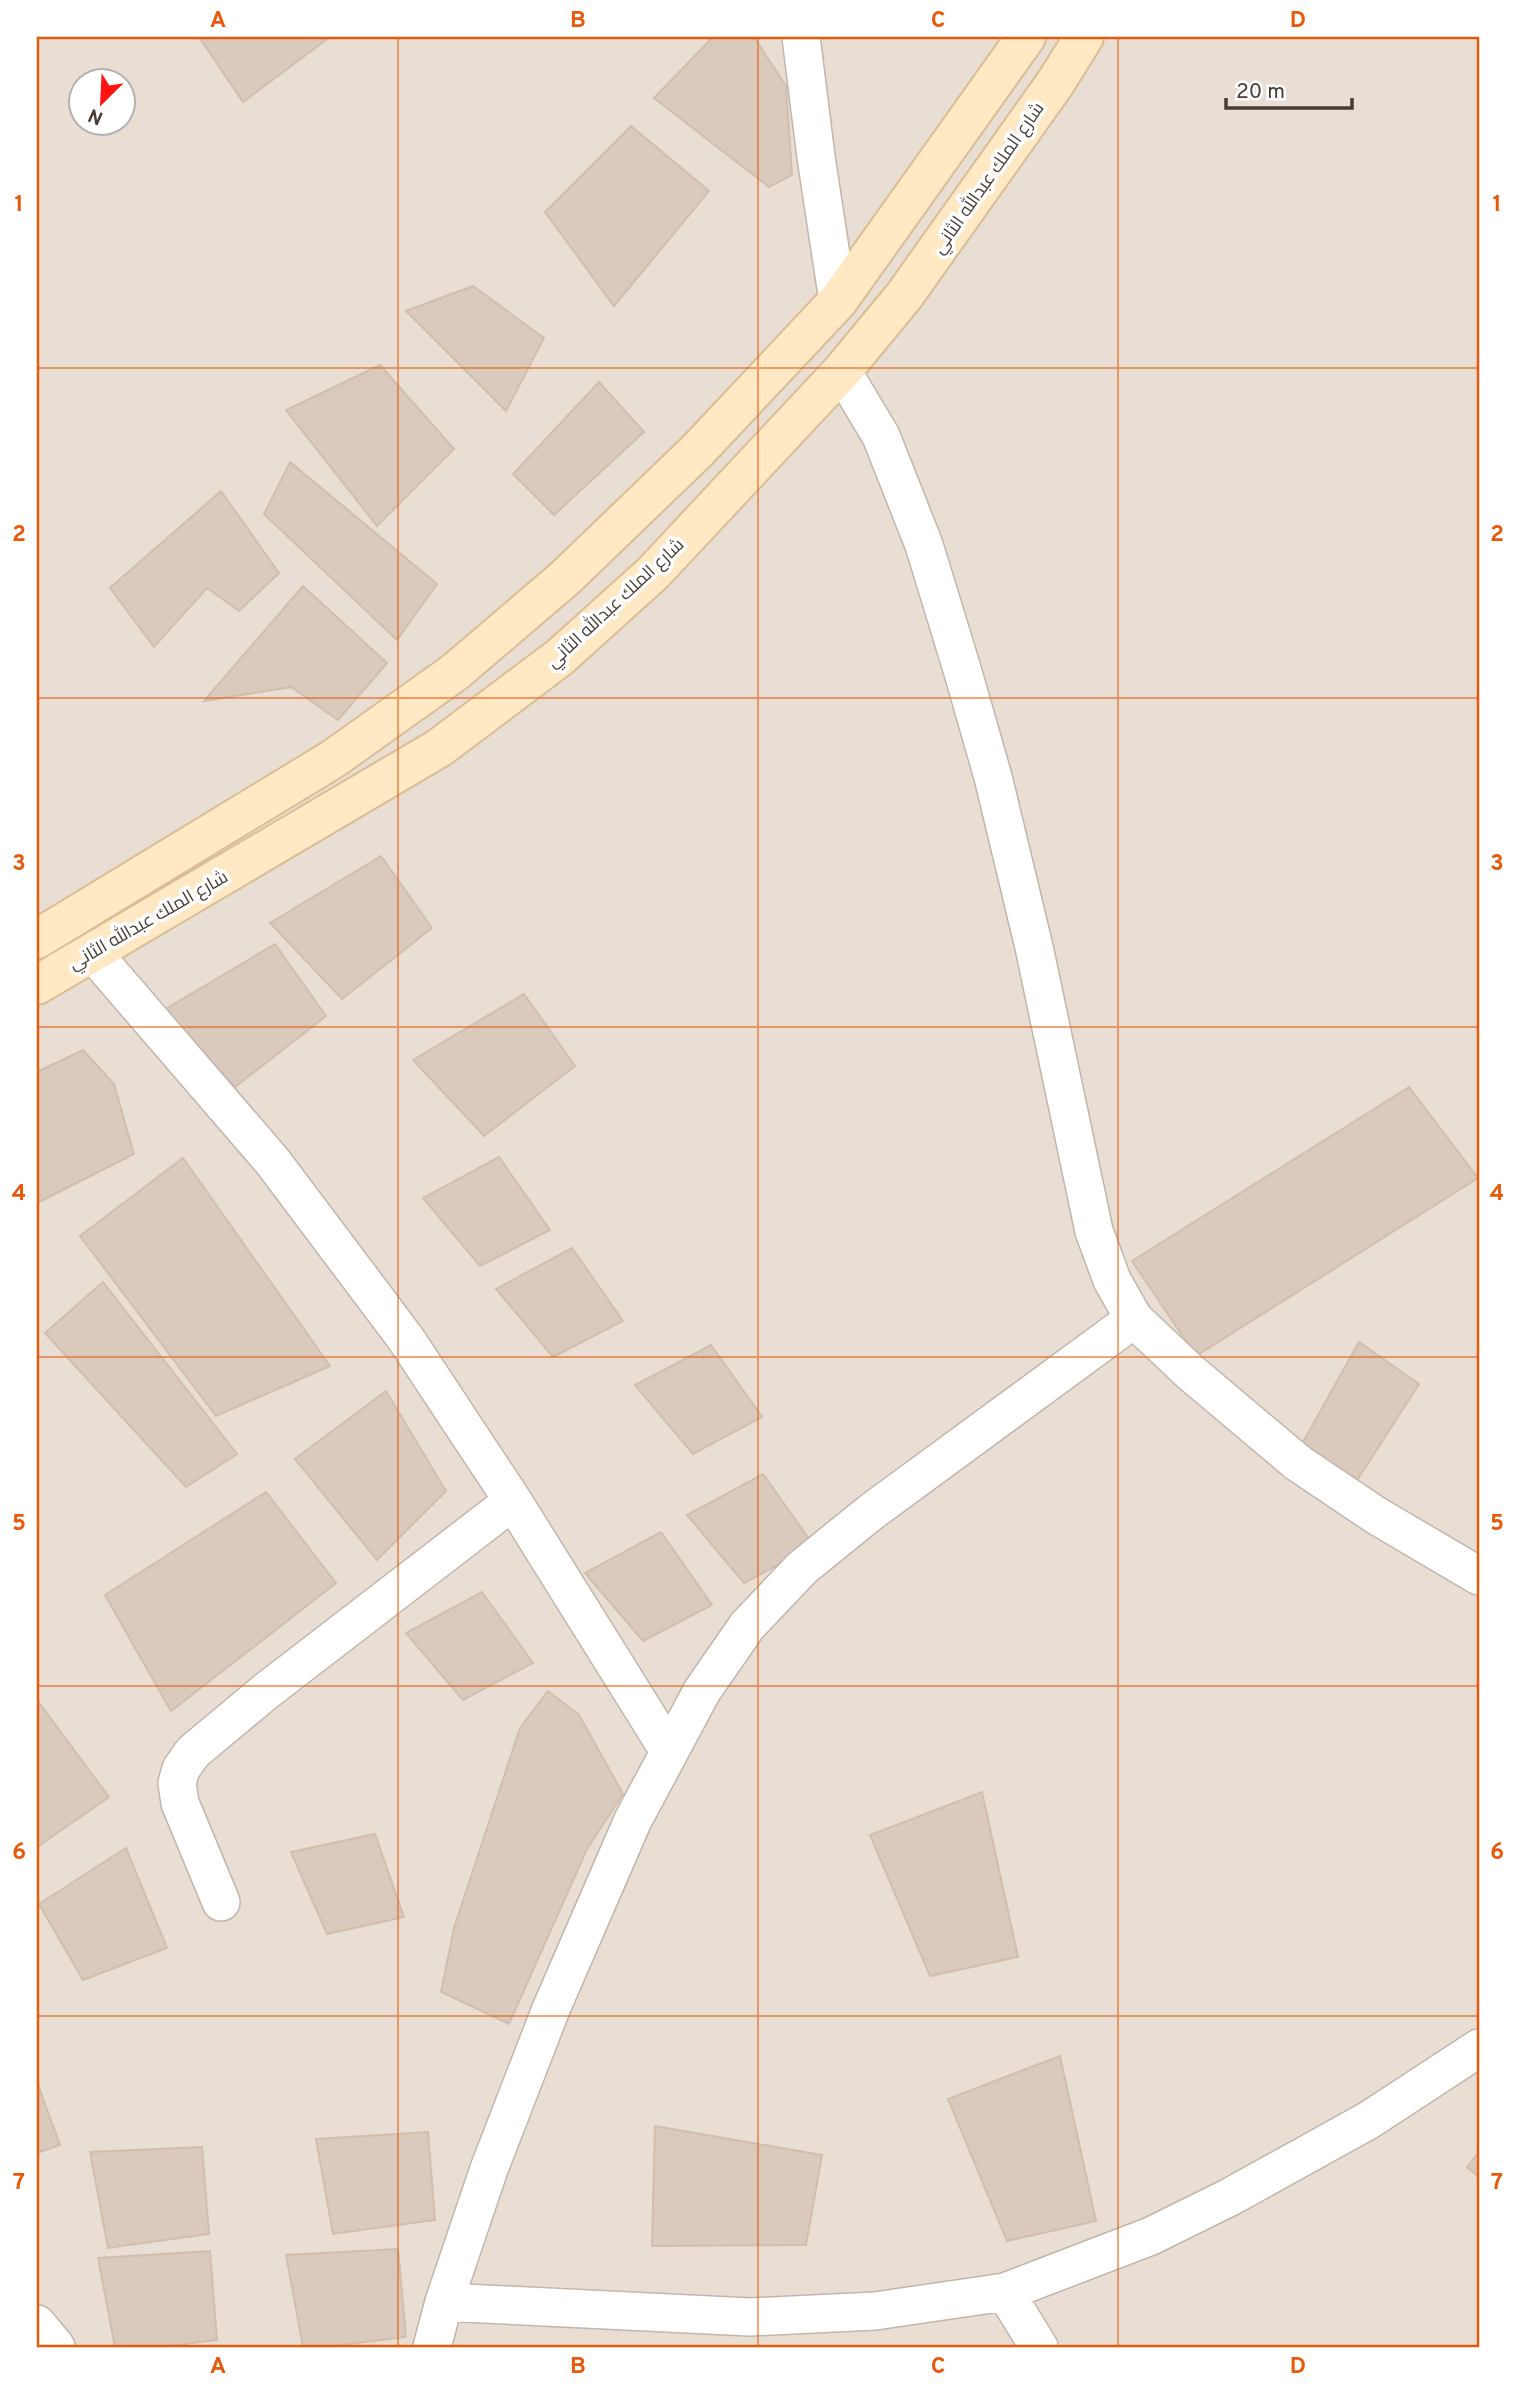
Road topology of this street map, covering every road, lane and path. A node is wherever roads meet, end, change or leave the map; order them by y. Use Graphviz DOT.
graph roads {
  1 [pos="802,37"];
  2 [pos="1026,37"];
  3 [pos="1084,37"];
  4 [pos="838,301"];
  5 [pos="842,371"];
  6 [pos="37,939"];
  7 [pos="93,953"];
  8 [pos="37,985"];
  9 [pos="1134,1319"];
  10 [pos="513,1501"];
  11 [pos="1479,1576"];
  12 [pos="669,1751"];
  13 [pos="221,1902"];
  14 [pos="1479,2048"];
  15 [pos="1005,2292"];
  16 [pos="444,2302"];
  17 [pos="37,2324"];
  18 [pos="56,2347"];
  19 [pos="432,2347"];
  20 [pos="1039,2347"];
  1 -- 4 [label="street"];
  2 -- 4 [label="main road"];
  3 -- 5 [label="main road, شارع الملك عبدالله الثاني"];
  4 -- 6 [label="main road"];
  5 -- 7 [label="main road, شارع الملك عبدالله الثاني"];
  5 -- 9 [label="street"];
  7 -- 8 [label="main road, شارع الملك عبدالله الثاني"];
  7 -- 10 [label="street"];
  9 -- 11 [label="street"];
  9 -- 12 [label="street"];
  10 -- 12 [label="street"];
  10 -- 13 [label="street"];
  12 -- 16 [label="street"];
  14 -- 15 [label="street"];
  15 -- 16 [label="street"];
  15 -- 20 [label="street"];
  16 -- 19 [label="street"];
  17 -- 18 [label="street"];
}
